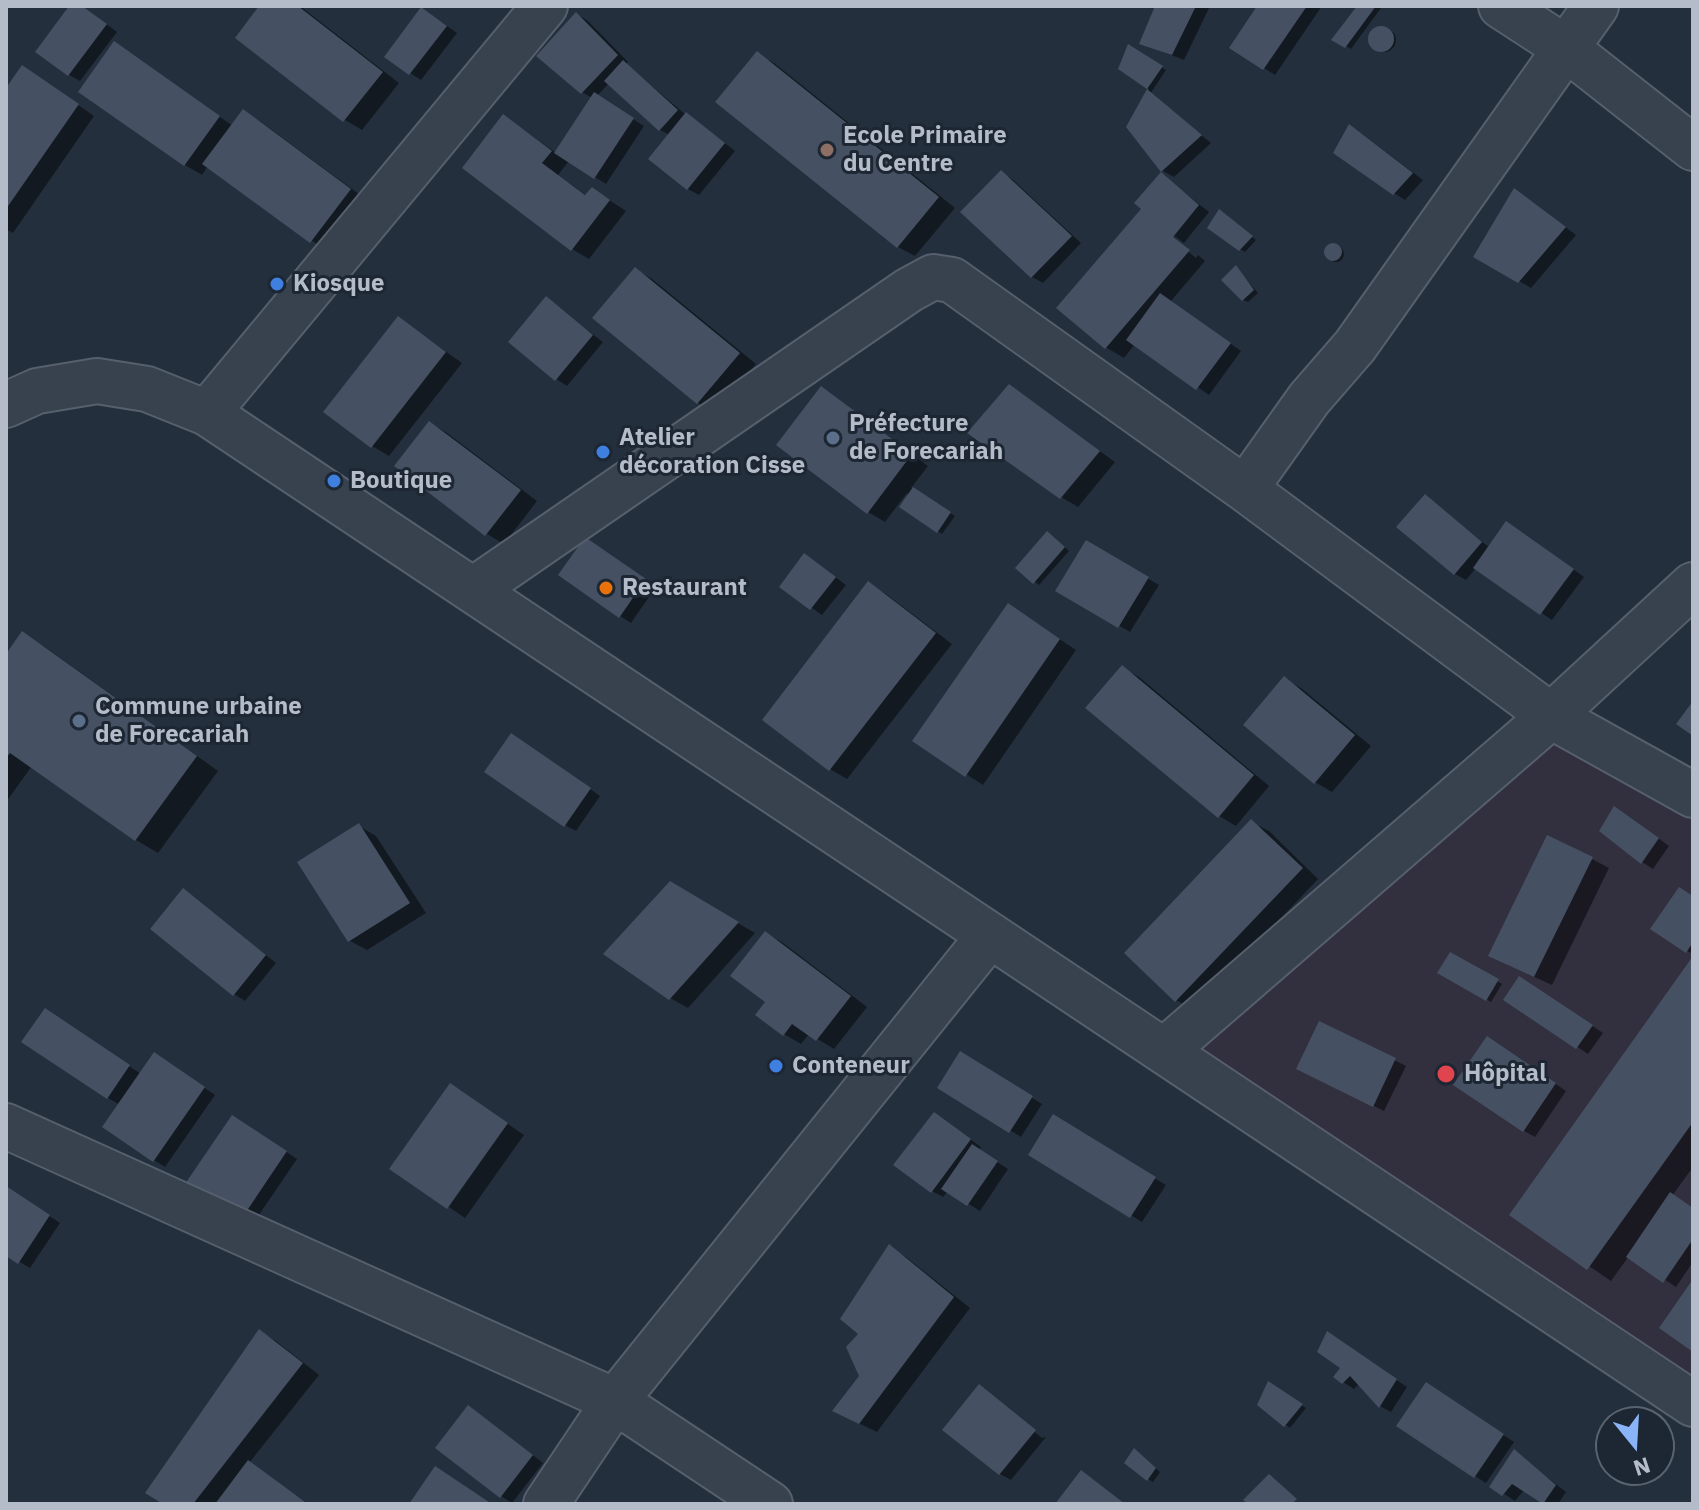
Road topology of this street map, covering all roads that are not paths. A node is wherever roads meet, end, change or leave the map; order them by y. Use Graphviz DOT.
graph roads {
  1 [pos="545,6"];
  2 [pos="1501,6"];
  3 [pos="1596,6"];
  4 [pos="1567,49"];
  5 [pos="1693,148"];
  6 [pos="6,405"];
  7 [pos="207,413"];
  8 [pos="1245,489"];
  9 [pos="1693,585"];
  10 [pos="473,590"];
  11 [pos="1551,716"];
  12 [pos="1693,795"];
  13 [pos="990,935"];
  14 [pos="1164,1051"];
  15 [pos="6,1126"];
  16 [pos="615,1401"];
  17 [pos="1693,1404"];
  18 [pos="546,1504"];
  19 [pos="770,1504"];
  1 -- 7 [label="street"];
  2 -- 4 [label="street"];
  3 -- 4 [label="street"];
  4 -- 5 [label="street"];
  4 -- 8 [label="street"];
  6 -- 7 [label="street"];
  7 -- 10 [label="street"];
  8 -- 10 [label="street"];
  8 -- 11 [label="street"];
  9 -- 11 [label="street"];
  10 -- 13 [label="street"];
  11 -- 12 [label="street"];
  11 -- 14 [label="street"];
  13 -- 14 [label="street"];
  13 -- 16 [label="street"];
  14 -- 17 [label="street"];
  15 -- 16 [label="street"];
  16 -- 18 [label="street"];
  16 -- 19 [label="street"];
}
